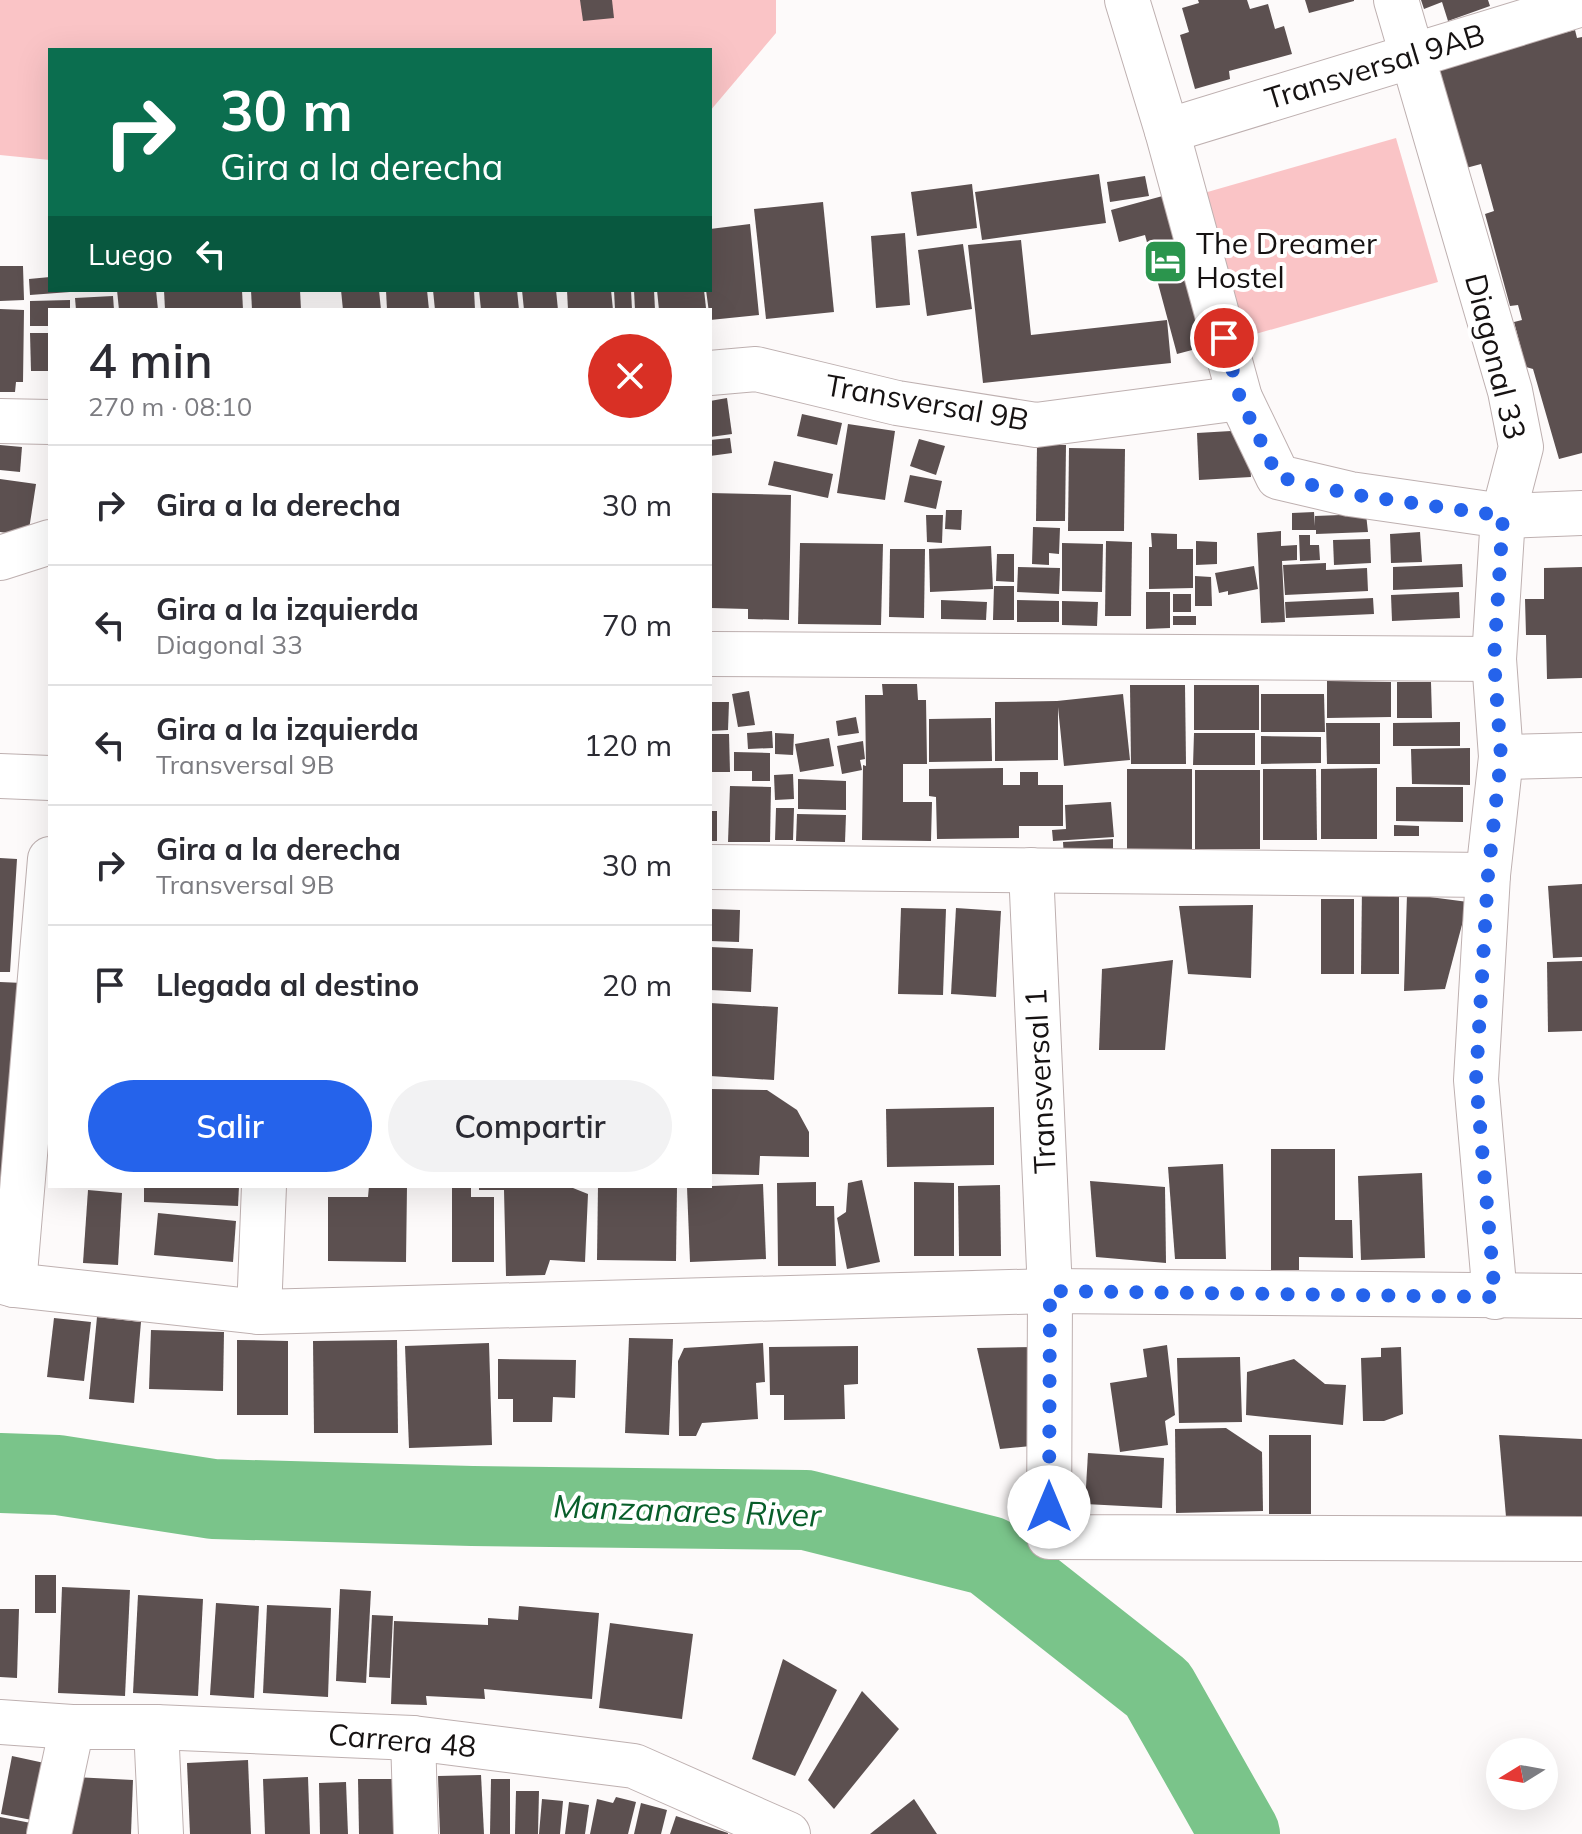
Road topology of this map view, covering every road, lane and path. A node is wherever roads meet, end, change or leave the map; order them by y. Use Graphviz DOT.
graph roads {
  1 [pos="1127,0"];
  2 [pos="1396,0"];
  3 [pos="1582,4"];
  4 [pos="1412,55"];
  5 [pos="1167,131"];
  6 [pos="712,373"];
  7 [pos="1240,398"];
  8 [pos="0,421"];
  9 [pos="48,422"];
  10 [pos="1582,513"];
  11 [pos="1503,516"];
  12 [pos="48,543"];
  13 [pos="0,558"];
  14 [pos="712,654"];
  15 [pos="1494,659"];
  16 [pos="1582,755"];
  17 [pos="1501,757"];
  18 [pos="0,776"];
  19 [pos="48,778"];
  20 [pos="712,867"];
  21 [pos="1031,870"];
  22 [pos="1488,875"];
  23 [pos="48,879"];
  24 [pos="264,1188"];
  25 [pos="7,1283"];
  26 [pos="1050,1291"];
  27 [pos="1582,1296"];
  28 [pos="1495,1297"];
  29 [pos="259,1312"];
  30 [pos="1582,1539"];
  31 [pos="0,1722"];
  32 [pos="72,1727"];
  33 [pos="156,1727"];
  34 [pos="413,1738"];
  35 [pos="49,1834"];
  36 [pos="161,1834"];
  37 [pos="416,1834"];
  38 [pos="788,1834"];
  1 -- 5 [label="street"];
  2 -- 4 [label="street, Diagonal 33"];
  3 -- 4 [label="street, Transversal 9AB"];
  4 -- 5 [label="street, Transversal 9AB"];
  4 -- 11 [label="street, Diagonal 33"];
  5 -- 7 [label="street"];
  6 -- 7 [label="street, Transversal 9B"];
  7 -- 11 [label="street"];
  8 -- 9 [label="street"];
  10 -- 11 [label="street"];
  11 -- 15 [label="street, Diagonal 33"];
  12 -- 13 [label="street"];
  14 -- 15 [label="street"];
  15 -- 17 [label="street, Diagonal 33"];
  16 -- 17 [label="street"];
  17 -- 22 [label="street, Diagonal 33"];
  18 -- 19 [label="street"];
  20 -- 21 [label="street"];
  21 -- 22 [label="street"];
  21 -- 26 [label="street, Transversal 1"];
  22 -- 28 [label="street, Diagonal 33"];
  23 -- 25 [label="street"];
  24 -- 29 [label="street"];
  25 -- 29 [label="street"];
  26 -- 28 [label="street"];
  26 -- 29 [label="street"];
  26 -- 30 [label="street, Transversal 1"];
  27 -- 28 [label="street"];
  31 -- 32 [label="street, Carrera 48"];
  32 -- 33 [label="street, Carrera 48"];
  32 -- 35 [label="street"];
  33 -- 34 [label="street, Carrera 48"];
  33 -- 36 [label="street"];
  34 -- 37 [label="street"];
  34 -- 38 [label="street, Carrera 48"];
}
